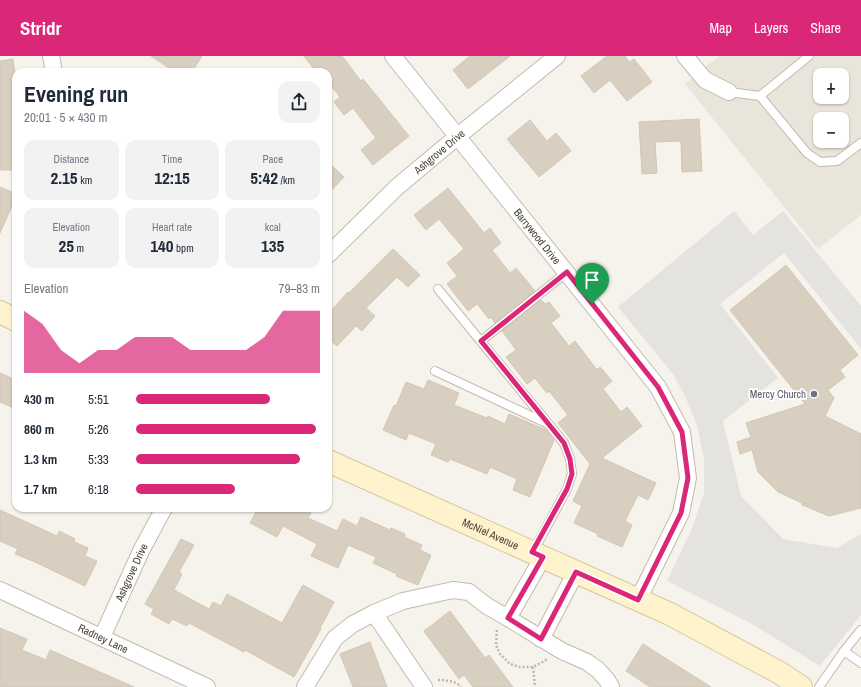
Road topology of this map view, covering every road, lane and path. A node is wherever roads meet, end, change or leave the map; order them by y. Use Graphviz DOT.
graph roads {
  1 [pos="52,56"];
  2 [pos="393,56"];
  3 [pos="557,56"];
  4 [pos="685,56"];
  5 [pos="809,56"];
  6 [pos="54,68"];
  7 [pos="729,92"];
  8 [pos="760,96"];
  9 [pos="458,136"];
  10 [pos="861,143"];
  11 [pos="332,251"];
  12 [pos="567,272"];
  13 [pos="438,289"];
  14 [pos="0,312"];
  15 [pos="12,318"];
  16 [pos="481,341"];
  17 [pos="435,371"];
  18 [pos="549,425"];
  19 [pos="332,463"];
  20 [pos="162,512"];
  21 [pos="538,555"];
  22 [pos="576,572"];
  23 [pos="0,590"];
  24 [pos="638,600"];
  25 [pos="374,613"];
  26 [pos="503,623"];
  27 [pos="861,630"];
  28 [pos="102,637"];
  29 [pos="541,639"];
  30 [pos="844,651"];
  31 [pos="553,657"];
  32 [pos="861,663"];
  33 [pos="533,667"];
  34 [pos="207,687"];
  35 [pos="305,687"];
  36 [pos="424,687"];
  37 [pos="535,687"];
  38 [pos="612,687"];
  39 [pos="801,687"];
  40 [pos="819,687"];
  1 -- 6 [label="street"];
  2 -- 9 [label="street, Barrywood Drive"];
  3 -- 9 [label="street, Ashgrove Drive"];
  4 -- 7 [label="street"];
  5 -- 8 [label="lane"];
  7 -- 8 [label="lane"];
  8 -- 10 [label="lane"];
  9 -- 11 [label="street, Ashgrove Drive"];
  9 -- 12 [label="street, Barrywood Drive"];
  12 -- 16 [label="lane"];
  12 -- 24 [label="street, Barrywood Drive"];
  13 -- 16 [label="lane"];
  14 -- 15 [label="street"];
  16 -- 18 [label="lane"];
  17 -- 18 [label="lane"];
  18 -- 21 [label="lane"];
  19 -- 21 [label="street, McNiel Avenue"];
  20 -- 28 [label="street, Ashgrove Drive"];
  21 -- 22 [label="street, McNiel Avenue"];
  21 -- 26 [label="street"];
  22 -- 24 [label="street, McNiel Avenue"];
  22 -- 29 [label="street"];
  23 -- 28 [label="street, Radney Lane"];
  24 -- 39 [label="street, McNiel Avenue"];
  25 -- 26 [label="street"];
  25 -- 35 [label="street"];
  25 -- 36 [label="street"];
  26 -- 29 [label="street"];
  26 -- 33 [label="path"];
  27 -- 30 [label="lane"];
  28 -- 34 [label="street, Radney Lane"];
  29 -- 38 [label="street"];
  30 -- 32 [label="lane"];
  30 -- 40 [label="lane"];
  31 -- 33 [label="path"];
  33 -- 37 [label="path"];
}
